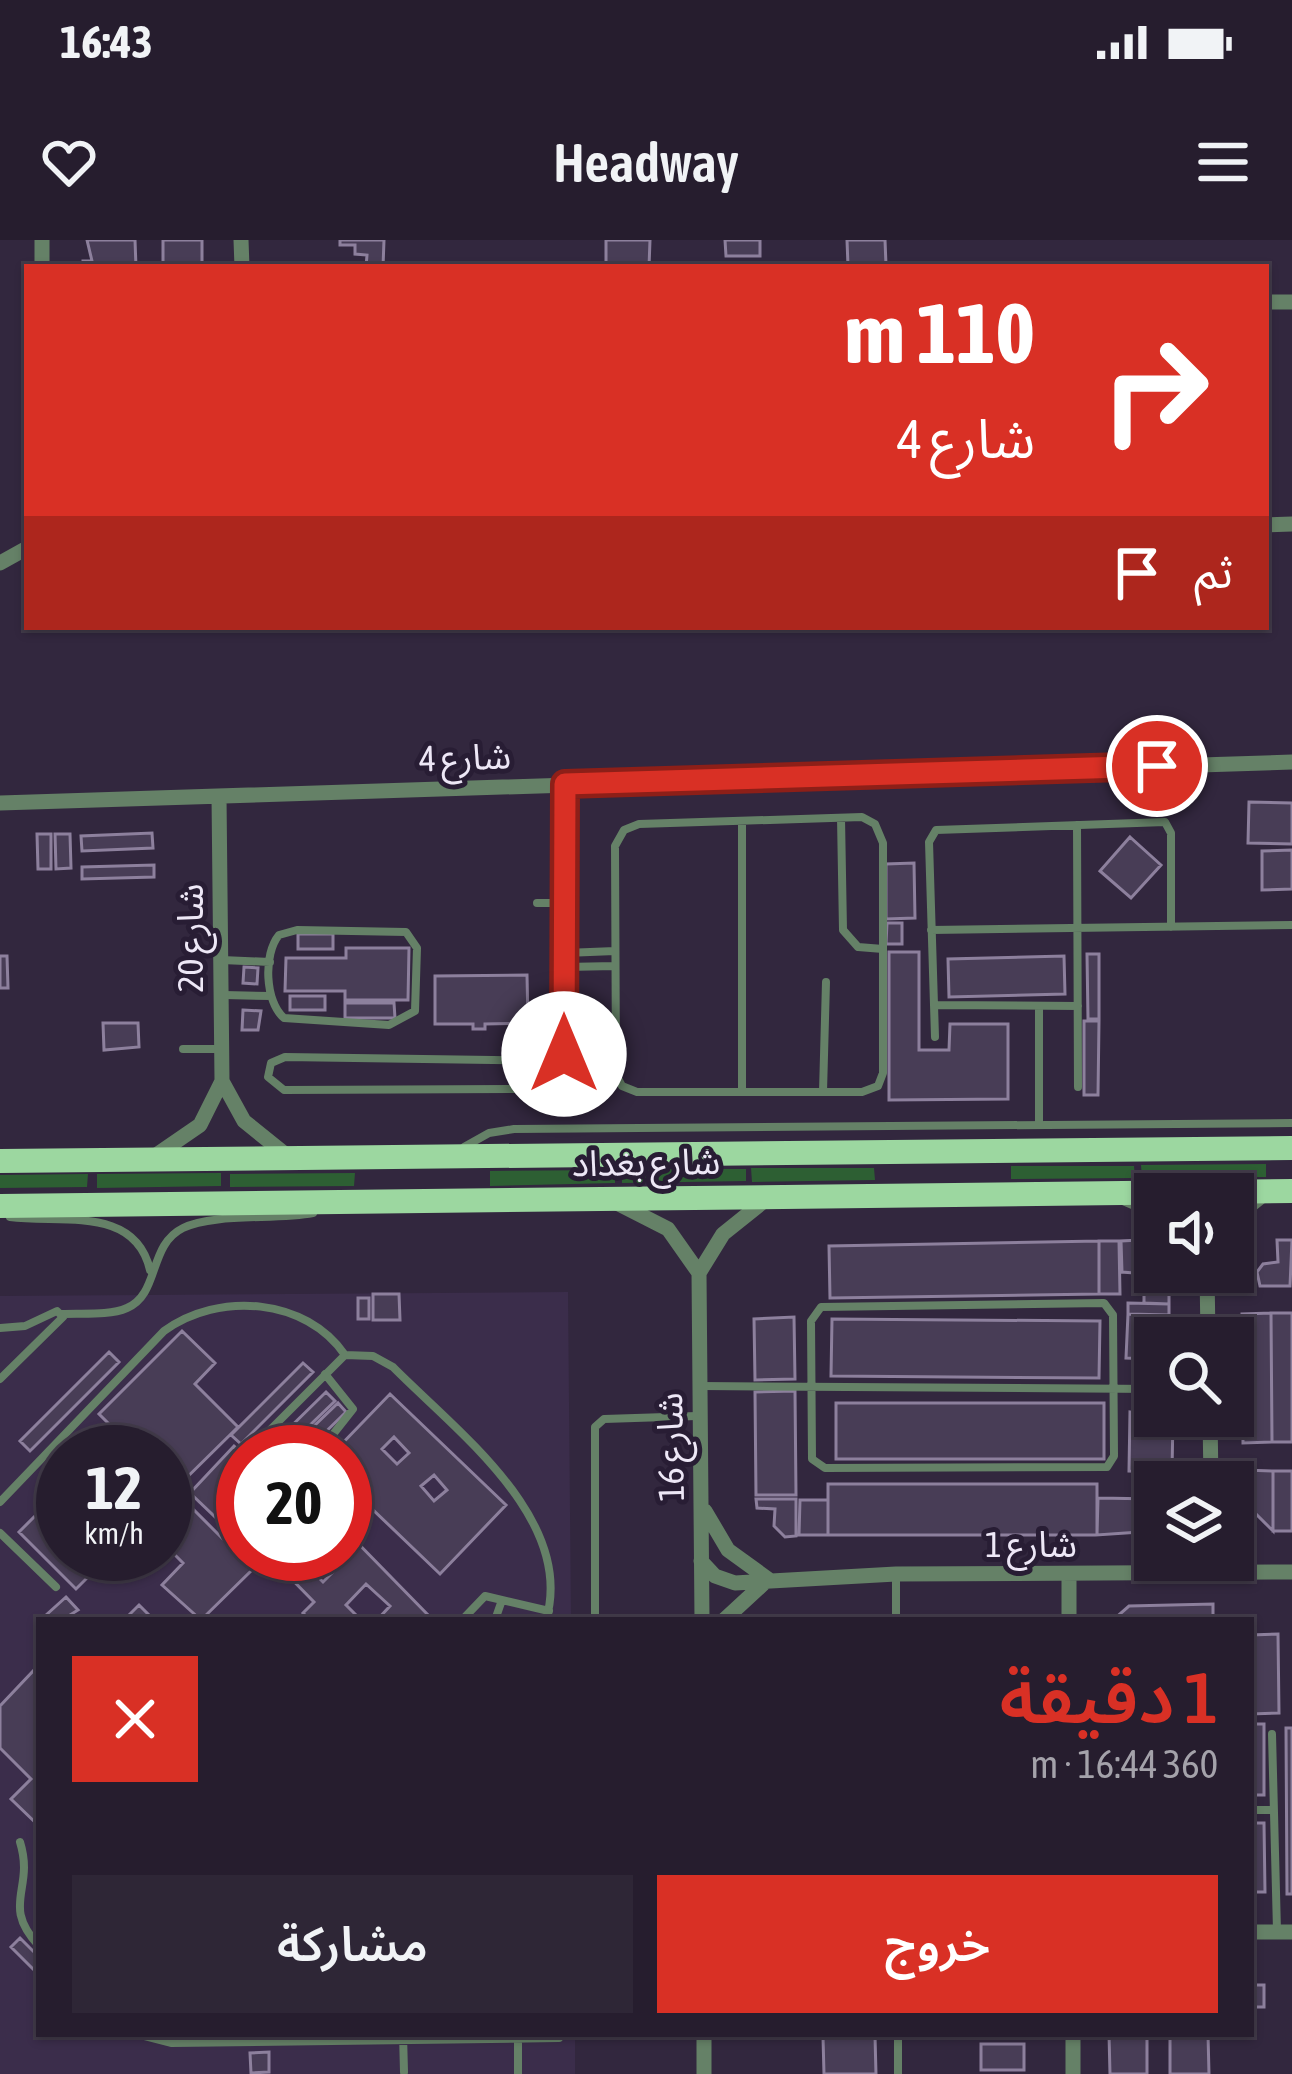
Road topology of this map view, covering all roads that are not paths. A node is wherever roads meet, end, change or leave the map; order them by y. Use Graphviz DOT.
graph roads {
  1 [pos="1292,762"];
  2 [pos="565,784"];
  3 [pos="219,796"];
  4 [pos="0,803"];
  5 [pos="841,818"];
  6 [pos="742,821"];
  7 [pos="1077,824"];
  8 [pos="537,903"];
  9 [pos="565,903"];
  10 [pos="1292,925"];
  11 [pos="1171,927"];
  12 [pos="1077,928"];
  13 [pos="931,929"];
  14 [pos="883,949"];
  15 [pos="615,951"];
  16 [pos="565,953"];
  17 [pos="220,960"];
  18 [pos="270,962"];
  19 [pos="615,966"];
  20 [pos="565,968"];
  21 [pos="826,982"];
  22 [pos="220,995"];
  23 [pos="271,996"];
  24 [pos="934,1005"];
  25 [pos="1039,1006"];
  26 [pos="1078,1006"];
  27 [pos="935,1037"];
  28 [pos="183,1049"];
  29 [pos="221,1049"];
  30 [pos="564,1054"];
  31 [pos="552,1061"];
  32 [pos="222,1081"];
  33 [pos="553,1082"];
  34 [pos="1078,1087"];
  35 [pos="742,1092"];
  36 [pos="823,1092"];
  37 [pos="1292,1124"];
  38 [pos="1039,1125"];
  39 [pos="1292,1148"];
  40 [pos="448,1156"];
  41 [pos="290,1158"];
  42 [pos="149,1160"];
  43 [pos="0,1161"];
  44 [pos="1112,1191"];
  45 [pos="1281,1191"];
  46 [pos="771,1197"];
  47 [pos="608,1198"];
  48 [pos="359,1201"];
  49 [pos="1134,1201"];
  50 [pos="0,1206"];
  51 [pos="1254,1207"];
  52 [pos="0,1215"];
  53 [pos="150,1271"];
  54 [pos="699,1274"];
  55 [pos="62,1314"];
  56 [pos="0,1328"];
  57 [pos="345,1355"];
  58 [pos="325,1374"];
  59 [pos="0,1379"];
  60 [pos="700,1386"];
  61 [pos="811,1387"];
  62 [pos="1114,1388"];
  63 [pos="1134,1388"];
  64 [pos="699,1416"];
  65 [pos="275,1425"];
  66 [pos="340,1425"];
  67 [pos="701,1498"];
  68 [pos="0,1502"];
  69 [pos="0,1535"];
  70 [pos="0,1547"];
  71 [pos="701,1561"];
  72 [pos="1254,1569"];
  73 [pos="1134,1571"];
  74 [pos="1292,1572"];
  75 [pos="896,1574"];
  76 [pos="1069,1575"];
  77 [pos="771,1580"];
  78 [pos="56,1587"];
  79 [pos="502,1600"];
  80 [pos="547,1616"];
  81 [pos="464,1617"];
  82 [pos="496,1617"];
  83 [pos="595,1617"];
  84 [pos="702,1617"];
  85 [pos="727,1617"];
  86 [pos="896,1617"];
  87 [pos="1069,1617"];
  88 [pos="1272,1734"];
  89 [pos="1254,1810"];
  90 [pos="1274,1810"];
  91 [pos="20,1842"];
  92 [pos="1254,1932"];
  93 [pos="1285,1932"];
  94 [pos="36,1943"];
  95 [pos="404,2037"];
  96 [pos="459,2037"];
  97 [pos="704,2037"];
  98 [pos="898,2037"];
  99 [pos="1073,2037"];
  100 [pos="174,2038"];
  101 [pos="518,2038"];
  102 [pos="559,2038"];
  103 [pos="407,2073"];
  104 [pos="518,2074"];
  105 [pos="704,2074"];
  106 [pos="898,2074"];
  107 [pos="1073,2074"];
  1 -- 2 [label="street, شارع 4"];
  2 -- 3 [label="street, شارع 4"];
  2 -- 9 [label="lane"];
  3 -- 4 [label="street, شارع 4"];
  3 -- 17 [label="street, شارع 20"];
  5 -- 6 [label="lane"];
  5 -- 14 [label="lane"];
  5 -- 14 [label="lane"];
  6 -- 15 [label="lane"];
  6 -- 35 [label="lane"];
  7 -- 11 [label="lane"];
  7 -- 12 [label="lane"];
  7 -- 13 [label="lane"];
  8 -- 9 [label="lane"];
  9 -- 16 [label="lane"];
  10 -- 11 [label="lane"];
  11 -- 12 [label="lane"];
  12 -- 13 [label="lane"];
  12 -- 26 [label="lane"];
  13 -- 24 [label="lane"];
  14 -- 36 [label="lane"];
  15 -- 16 [label="lane"];
  15 -- 19 [label="lane"];
  16 -- 20 [label="lane"];
  17 -- 18 [label="lane"];
  17 -- 22 [label="street, شارع 20"];
  18 -- 23 [label="lane"];
  18 -- 23 [label="lane"];
  19 -- 20 [label="lane"];
  19 -- 35 [label="lane"];
  20 -- 30 [label="lane"];
  21 -- 36 [label="lane"];
  22 -- 23 [label="lane"];
  22 -- 29 [label="street, شارع 20"];
  24 -- 25 [label="lane"];
  24 -- 27 [label="lane"];
  25 -- 26 [label="lane"];
  25 -- 38 [label="lane"];
  26 -- 34 [label="lane"];
  28 -- 29 [label="lane"];
  29 -- 32 [label="street, شارع 20"];
  30 -- 31 [label="lane"];
  30 -- 33 [label="lane"];
  31 -- 33 [label="lane"];
  31 -- 33 [label="lane"];
  32 -- 41 [label="street"];
  32 -- 42 [label="street"];
  35 -- 36 [label="lane"];
  37 -- 38 [label="lane"];
  38 -- 40 [label="lane"];
  39 -- 40 [label="main road, شارع بغداد"];
  40 -- 41 [label="main road, شارع بغداد"];
  41 -- 42 [label="main road, شارع بغداد"];
  42 -- 43 [label="main road, شارع بغداد"];
  44 -- 45 [label="main road, شارع بغداد"];
  44 -- 46 [label="main road, شارع بغداد"];
  44 -- 49 [label="street"];
  45 -- 51 [label="street"];
  46 -- 47 [label="main road, شارع بغداد"];
  46 -- 54 [label="street"];
  47 -- 48 [label="main road, شارع بغداد"];
  47 -- 54 [label="street"];
  48 -- 50 [label="main road, شارع بغداد"];
  48 -- 53 [label="lane"];
  52 -- 53 [label="lane"];
  53 -- 55 [label="lane"];
  54 -- 60 [label="street, شارع 16"];
  55 -- 56 [label="lane"];
  55 -- 59 [label="lane"];
  57 -- 58 [label="lane"];
  57 -- 68 [label="lane"];
  57 -- 80 [label="lane"];
  58 -- 65 [label="lane"];
  58 -- 66 [label="lane"];
  60 -- 61 [label="lane"];
  60 -- 64 [label="street, شارع 16"];
  61 -- 62 [label="lane"];
  61 -- 62 [label="lane"];
  61 -- 62 [label="lane"];
  62 -- 63 [label="lane"];
  64 -- 67 [label="street, شارع 16"];
  64 -- 83 [label="lane"];
  67 -- 71 [label="street, شارع 16"];
  67 -- 77 [label="street"];
  69 -- 70 [label="lane"];
  69 -- 78 [label="lane"];
  71 -- 77 [label="street, شارع 1"];
  71 -- 84 [label="street, شارع 16"];
  72 -- 74 [label="street, شارع 1"];
  73 -- 76 [label="street, شارع 1"];
  75 -- 76 [label="street, شارع 1"];
  75 -- 77 [label="street, شارع 1"];
  75 -- 86 [label="lane"];
  76 -- 87 [label="street"];
  77 -- 85 [label="street"];
  79 -- 80 [label="lane"];
  79 -- 81 [label="lane"];
  79 -- 82 [label="lane"];
  88 -- 90 [label="lane"];
  89 -- 90 [label="lane"];
  90 -- 93 [label="lane"];
  91 -- 94 [label="lane"];
  92 -- 93 [label="street"];
  95 -- 96 [label="lane"];
  95 -- 100 [label="lane"];
  95 -- 103 [label="lane"];
  96 -- 101 [label="lane"];
  97 -- 105 [label="street"];
  98 -- 106 [label="lane"];
  99 -- 107 [label="street"];
  101 -- 102 [label="lane"];
  101 -- 104 [label="lane"];
}
